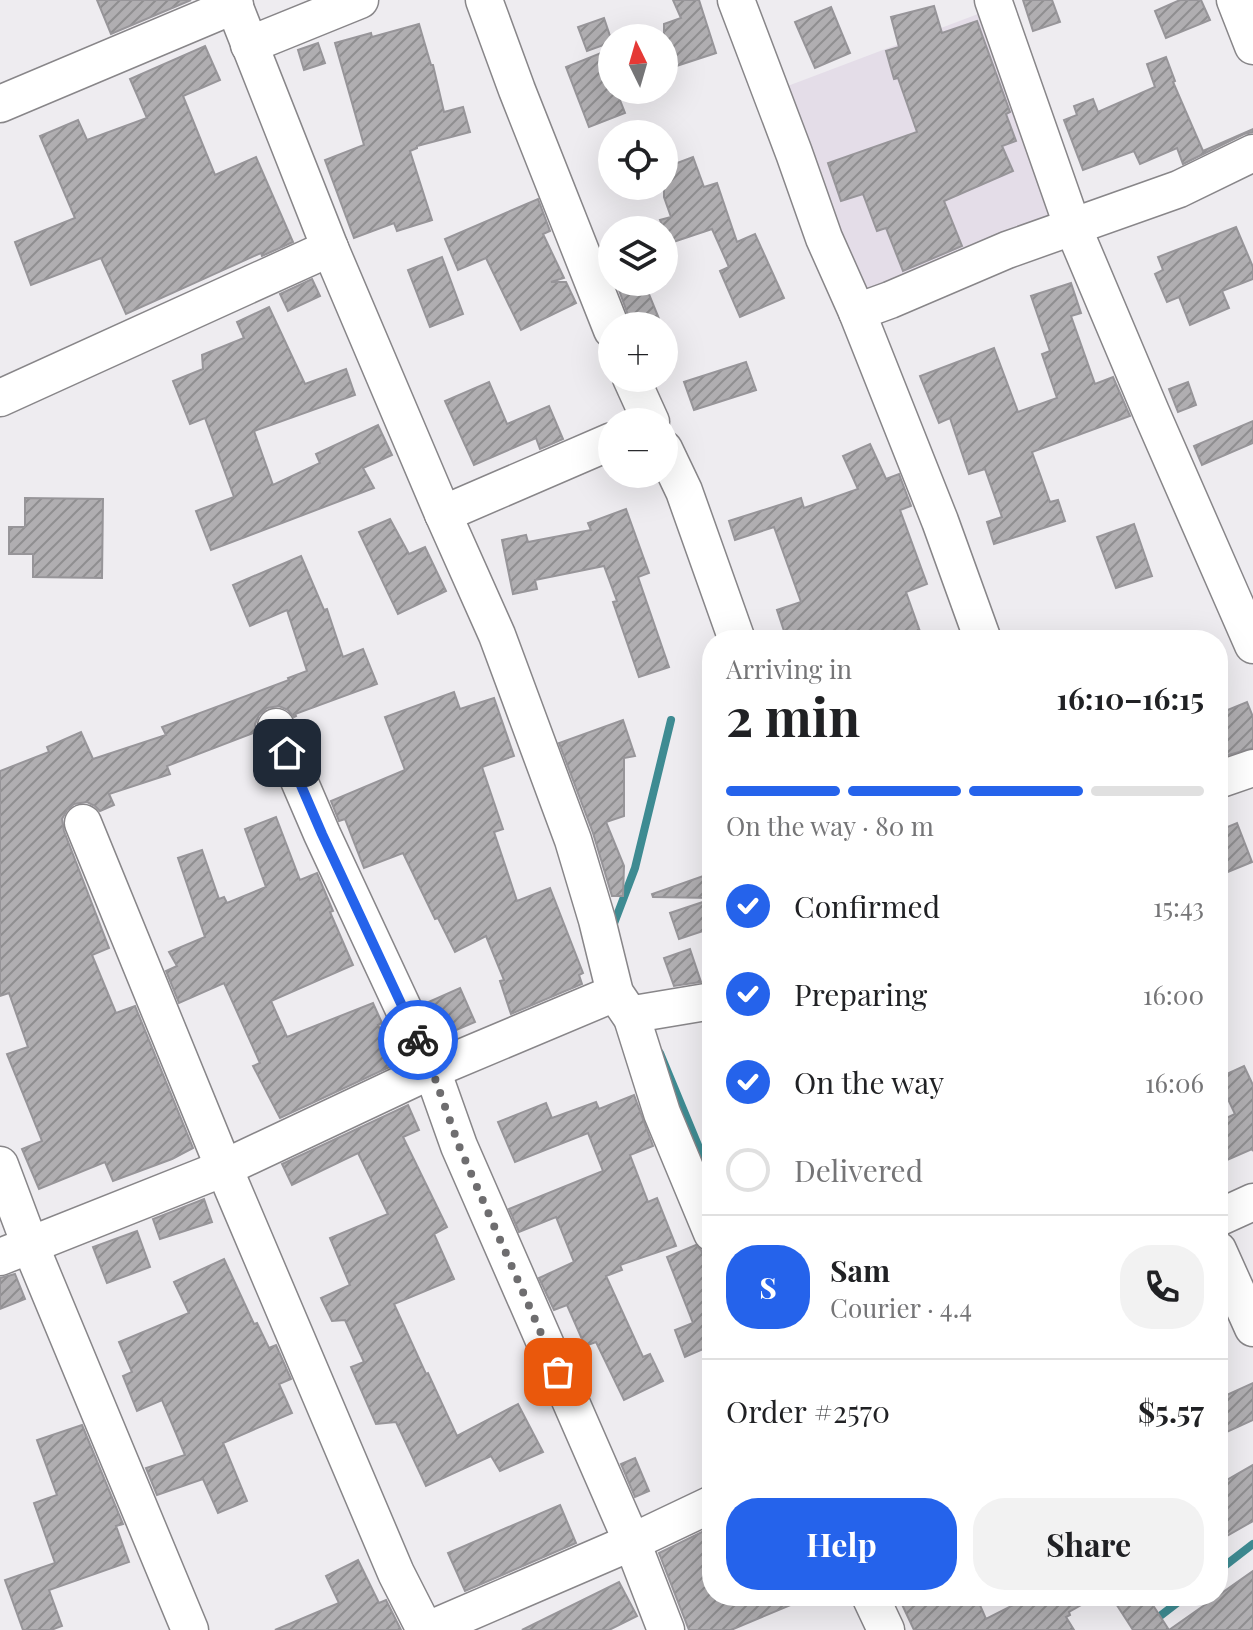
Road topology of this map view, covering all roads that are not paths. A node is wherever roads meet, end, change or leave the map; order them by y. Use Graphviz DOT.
graph roads {
  1 [pos="360,0"];
  2 [pos="484,0"];
  3 [pos="736,0"];
  4 [pos="993,0"];
  5 [pos="233,3"];
  6 [pos="249,45"];
  7 [pos="0,104"];
  8 [pos="1253,153"];
  9 [pos="1072,225"];
  10 [pos="330,248"];
  11 [pos="605,312"];
  12 [pos="857,312"];
  13 [pos="0,398"];
  14 [pos="598,447"];
  15 [pos="678,478"];
  16 [pos="443,514"];
  17 [pos="733,630"];
  18 [pos="979,630"];
  19 [pos="1253,645"];
  20 [pos="276,727"];
  21 [pos="1253,768"];
  22 [pos="1228,777"];
  23 [pos="83,823"];
  24 [pos="702,1003"];
  25 [pos="623,1006"];
  26 [pos="432,1070"];
  27 [pos="0,1165"];
  28 [pos="224,1168"];
  29 [pos="1253,1202"];
  30 [pos="702,1209"];
  31 [pos="1228,1213"];
  32 [pos="15,1251"];
  33 [pos="1228,1272"];
  34 [pos="1253,1328"];
  35 [pos="702,1509"];
  36 [pos="632,1542"];
  37 [pos="875,1606"];
  38 [pos="190,1630"];
  39 [pos="426,1630"];
  40 [pos="666,1630"];
  41 [pos="886,1630"];
  1 -- 6 [label="street"];
  2 -- 11 [label="street"];
  3 -- 12 [label="street"];
  4 -- 9 [label="street"];
  5 -- 6 [label="street"];
  5 -- 7 [label="street"];
  6 -- 10 [label="street"];
  8 -- 9 [label="street"];
  9 -- 12 [label="street"];
  9 -- 19 [label="street"];
  10 -- 13 [label="street"];
  10 -- 16 [label="street"];
  12 -- 18 [label="street"];
  14 -- 16 [label="street"];
  15 -- 17 [label="street"];
  16 -- 25 [label="street"];
  20 -- 26 [label="street"];
  21 -- 22 [label="street"];
  23 -- 28 [label="street"];
  24 -- 25 [label="street"];
  25 -- 26 [label="street"];
  25 -- 30 [label="street"];
  26 -- 28 [label="street"];
  26 -- 36 [label="street"];
  27 -- 32 [label="street"];
  28 -- 32 [label="street"];
  28 -- 39 [label="street"];
  29 -- 31 [label="street"];
  32 -- 38 [label="street"];
  33 -- 34 [label="street"];
  35 -- 36 [label="street"];
  36 -- 39 [label="street"];
  36 -- 40 [label="street"];
  37 -- 41 [label="street"];
}
